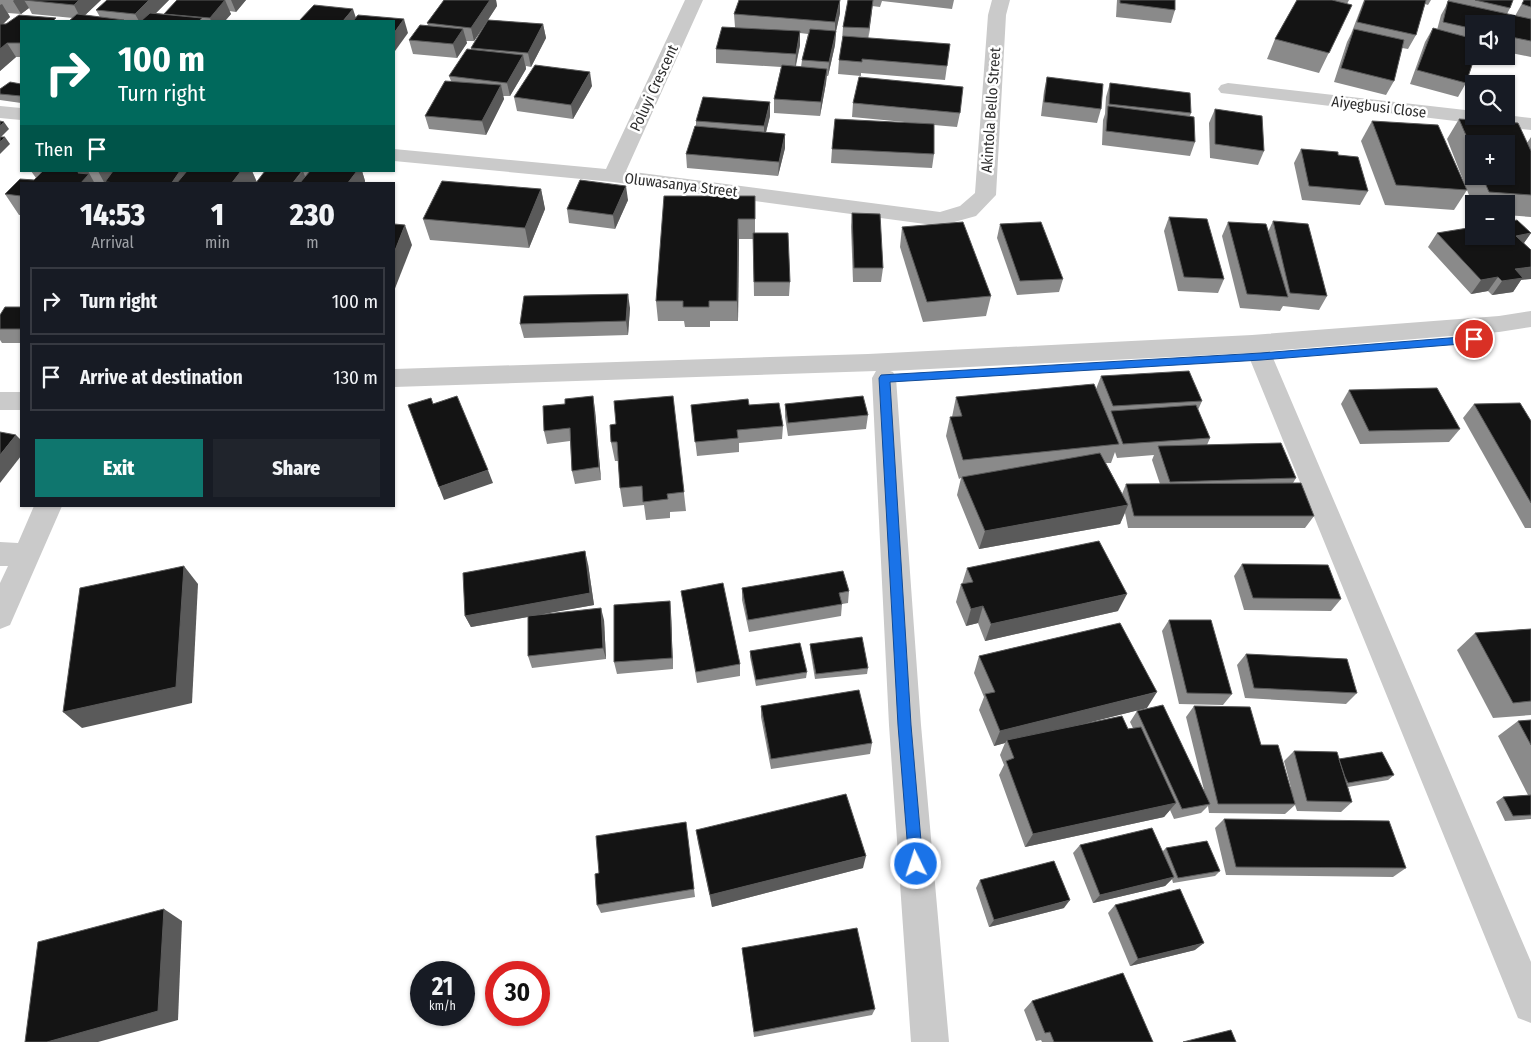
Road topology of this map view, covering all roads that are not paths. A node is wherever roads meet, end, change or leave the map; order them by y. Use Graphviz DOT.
graph roads {
  1 [pos="694,0"];
  2 [pos="1001,0"];
  3 [pos="1228,89"];
  4 [pos="0,112"];
  5 [pos="20,114"];
  6 [pos="1531,124"];
  7 [pos="395,155"];
  8 [pos="613,176"];
  9 [pos="968,212"];
  10 [pos="1531,319"];
  11 [pos="1531,333"];
  12 [pos="1261,357"];
  13 [pos="395,378"];
  14 [pos="884,378"];
  15 [pos="0,387"];
  16 [pos="20,387"];
  17 [pos="395,392"];
  18 [pos="0,401"];
  19 [pos="20,401"];
  20 [pos="47,507"];
  21 [pos="13,555"];
  22 [pos="0,616"];
  23 [pos="1531,1005"];
  24 [pos="930,1042"];
  1 -- 8 [label="street, Poluyi Crescent"];
  2 -- 9 [label="street, Akintola Bello Street"];
  3 -- 6 [label="street, Aiyegbusi Close"];
  4 -- 5 [label="street"];
  7 -- 8 [label="street, Oluwasanya Street"];
  8 -- 9 [label="street, Oluwasanya Street"];
  10 -- 13 [label="street"];
  11 -- 12 [label="street"];
  12 -- 14 [label="street"];
  12 -- 23 [label="street"];
  14 -- 17 [label="street"];
  14 -- 24 [label="street"];
  15 -- 16 [label="street"];
  18 -- 19 [label="street"];
  20 -- 21 [label="street"];
  21 -- 22 [label="street"];
}
